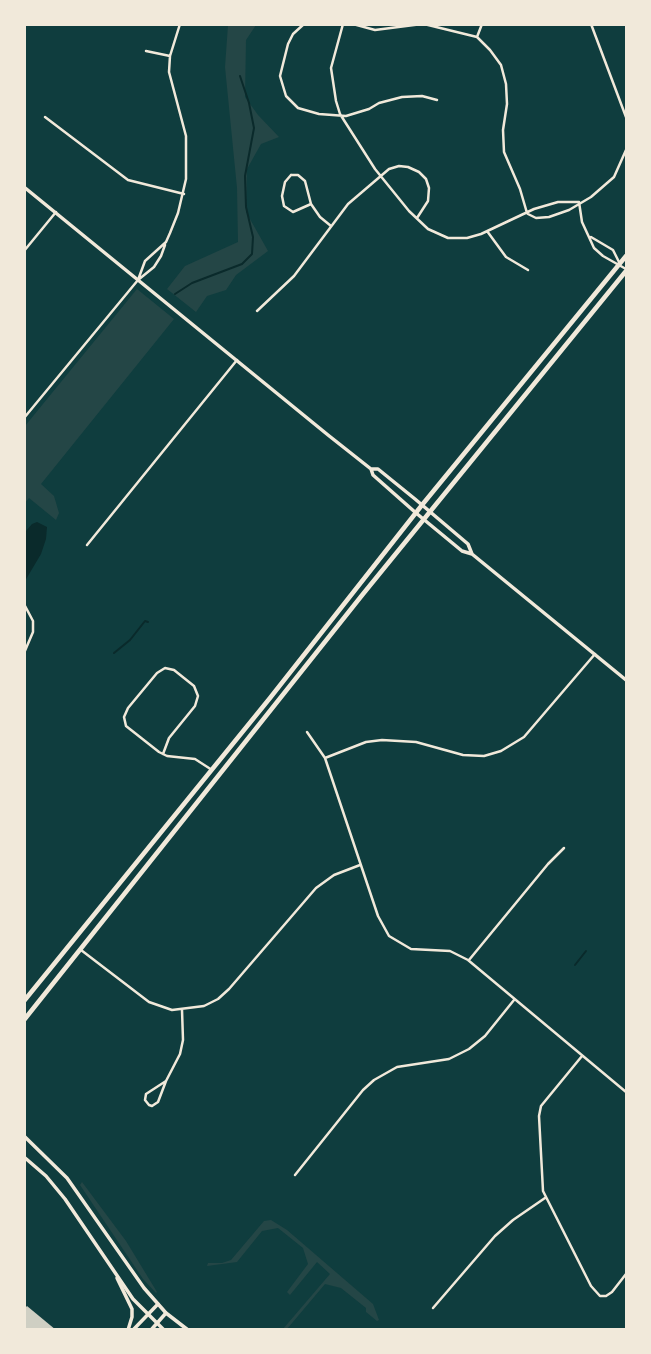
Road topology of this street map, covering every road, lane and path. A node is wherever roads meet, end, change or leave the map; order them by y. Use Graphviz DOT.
graph roads {
  1 [pos="180,24"];
  2 [pos="304,24"];
  3 [pos="343,24"];
  4 [pos="353,24"];
  5 [pos="423,24"];
  6 [pos="482,24"];
  7 [pos="591,24"];
  8 [pos="477,37"];
  9 [pos="146,51"];
  10 [pos="170,55"];
  11 [pos="437,100"];
  12 [pos="340,114"];
  13 [pos="626,116"];
  14 [pos="46,117"];
  15 [pos="626,150"];
  16 [pos="381,175"];
  17 [pos="24,187"];
  18 [pos="184,194"];
  19 [pos="579,202"];
  20 [pos="311,204"];
  21 [pos="56,212"];
  22 [pos="527,214"];
  23 [pos="416,218"];
  24 [pos="331,226"];
  25 [pos="487,231"];
  26 [pos="589,236"];
  27 [pos="165,242"];
  28 [pos="24,251"];
  29 [pos="626,256"];
  30 [pos="620,264"];
  31 [pos="528,270"];
  32 [pos="626,270"];
  33 [pos="138,280"];
  34 [pos="257,311"];
  35 [pos="237,360"];
  36 [pos="24,418"];
  37 [pos="371,469"];
  38 [pos="422,505"];
  39 [pos="429,511"];
  40 [pos="416,513"];
  41 [pos="423,519"];
  42 [pos="87,545"];
  43 [pos="472,554"];
  44 [pos="24,604"];
  45 [pos="24,653"];
  46 [pos="595,654"];
  47 [pos="626,680"];
  48 [pos="307,732"];
  49 [pos="163,754"];
  50 [pos="325,758"];
  51 [pos="212,770"];
  52 [pos="564,848"];
  53 [pos="360,865"];
  54 [pos="80,949"];
  55 [pos="468,960"];
  56 [pos="514,1000"];
  57 [pos="24,1002"];
  58 [pos="182,1010"];
  59 [pos="27,1012"];
  60 [pos="24,1020"];
  61 [pos="582,1055"];
  62 [pos="166,1081"];
  63 [pos="626,1092"];
  64 [pos="24,1136"];
  65 [pos="24,1157"];
  66 [pos="295,1175"];
  67 [pos="545,1199"];
  68 [pos="626,1274"];
  69 [pos="117,1276"];
  70 [pos="158,1304"];
  71 [pos="433,1308"];
  72 [pos="166,1313"];
  73 [pos="147,1314"];
  74 [pos="157,1324"];
  75 [pos="131,1329"];
  76 [pos="151,1329"];
  77 [pos="164,1329"];
  78 [pos="188,1329"];
  1 -- 10 [label="street"];
  2 -- 12 [label="street"];
  3 -- 12 [label="street"];
  4 -- 5 [label="street"];
  5 -- 8 [label="street"];
  6 -- 8 [label="street"];
  7 -- 13 [label="street"];
  8 -- 22 [label="street"];
  9 -- 10 [label="street"];
  10 -- 18 [label="street"];
  11 -- 12 [label="street"];
  12 -- 16 [label="street"];
  14 -- 18 [label="street"];
  15 -- 19 [label="street"];
  16 -- 23 [label="street"];
  16 -- 23 [label="street"];
  16 -- 24 [label="street"];
  17 -- 21 [label="street"];
  18 -- 27 [label="street"];
  19 -- 22 [label="street"];
  19 -- 22 [label="street"];
  19 -- 26 [label="street"];
  20 -- 20 [label="street"];
  20 -- 24 [label="street"];
  21 -- 28 [label="street"];
  21 -- 33 [label="street"];
  22 -- 25 [label="street"];
  23 -- 25 [label="street"];
  24 -- 34 [label="street"];
  25 -- 31 [label="street"];
  26 -- 30 [label="street"];
  26 -- 30 [label="street"];
  27 -- 33 [label="street"];
  27 -- 33 [label="street"];
  29 -- 30 [label="main road"];
  30 -- 32 [label="street"];
  30 -- 38 [label="main road"];
  32 -- 39 [label="main road"];
  33 -- 35 [label="street"];
  33 -- 36 [label="street"];
  35 -- 37 [label="street"];
  35 -- 42 [label="street"];
  37 -- 38 [label="street"];
  37 -- 40 [label="street"];
  38 -- 39 [label="street"];
  38 -- 40 [label="main road"];
  39 -- 41 [label="main road"];
  39 -- 43 [label="street"];
  40 -- 41 [label="street"];
  40 -- 51 [label="main road"];
  41 -- 43 [label="street"];
  41 -- 54 [label="main road"];
  43 -- 46 [label="street"];
  44 -- 45 [label="street"];
  46 -- 47 [label="street"];
  46 -- 50 [label="street"];
  48 -- 50 [label="street"];
  49 -- 49 [label="street"];
  49 -- 51 [label="street"];
  50 -- 53 [label="street"];
  51 -- 57 [label="main road"];
  52 -- 55 [label="street"];
  53 -- 55 [label="street"];
  53 -- 58 [label="street"];
  54 -- 58 [label="street"];
  54 -- 59 [label="main road"];
  55 -- 56 [label="street"];
  56 -- 61 [label="street"];
  56 -- 66 [label="street"];
  58 -- 62 [label="street"];
  59 -- 60 [label="main road"];
  61 -- 63 [label="street"];
  61 -- 67 [label="street"];
  62 -- 62 [label="street"];
  64 -- 70 [label="street"];
  65 -- 69 [label="street"];
  67 -- 68 [label="street"];
  67 -- 71 [label="street"];
  69 -- 73 [label="street"];
  69 -- 75 [label="street"];
  70 -- 72 [label="street"];
  70 -- 73 [label="street"];
  72 -- 74 [label="street"];
  72 -- 78 [label="street"];
  73 -- 74 [label="street"];
  73 -- 75 [label="street"];
  74 -- 76 [label="street"];
  74 -- 77 [label="street"];
}
